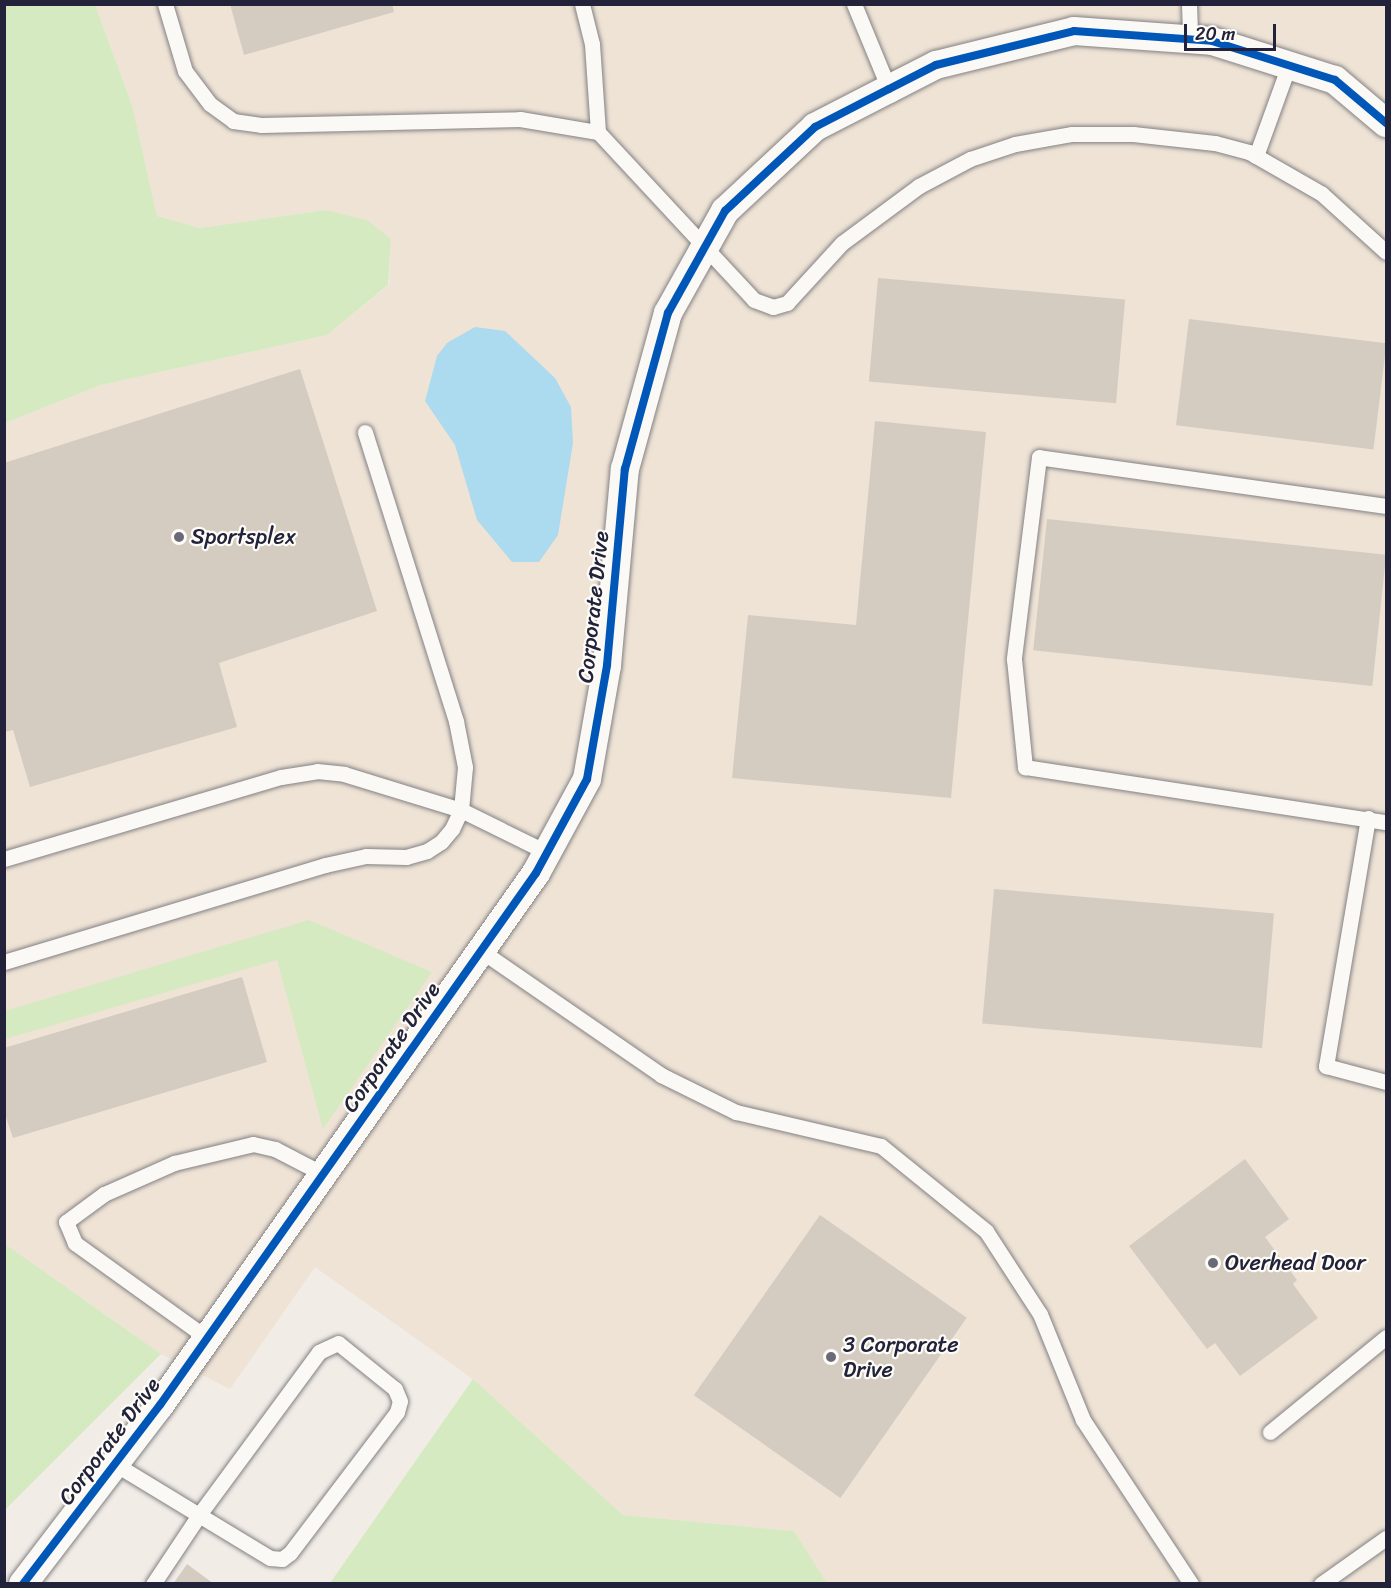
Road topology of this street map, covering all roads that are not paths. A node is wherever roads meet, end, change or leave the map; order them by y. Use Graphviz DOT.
graph roads {
  1 [pos="165,4"];
  2 [pos="582,4"];
  3 [pos="854,4"];
  4 [pos="1189,4"];
  5 [pos="1190,39"];
  6 [pos="1289,66"];
  7 [pos="888,89"];
  8 [pos="1386,123"];
  9 [pos="598,132"];
  10 [pos="1256,156"];
  11 [pos="705,246"];
  12 [pos="1386,252"];
  13 [pos="365,432"];
  14 [pos="1386,506"];
  15 [pos="462,810"];
  16 [pos="1368,818"];
  17 [pos="1386,822"];
  18 [pos="546,852"];
  19 [pos="4,860"];
  20 [pos="480,950"];
  21 [pos="4,962"];
  22 [pos="1386,1082"];
  23 [pos="323,1174"];
  24 [pos="1386,1337"];
  25 [pos="207,1338"];
  26 [pos="1270,1432"];
  27 [pos="115,1464"];
  28 [pos="199,1515"];
  29 [pos="1386,1538"];
  30 [pos="23,1584"];
  31 [pos="153,1584"];
  32 [pos="1191,1584"];
  33 [pos="1321,1584"];
  1 -- 9 [label="lane"];
  2 -- 9 [label="lane"];
  3 -- 7 [label="lane"];
  4 -- 5 [label="lane"];
  5 -- 6 [label="street, Corporate Drive"];
  5 -- 7 [label="street, Corporate Drive"];
  6 -- 8 [label="street, Corporate Drive"];
  6 -- 10 [label="lane"];
  7 -- 11 [label="street, Corporate Drive"];
  9 -- 11 [label="lane"];
  10 -- 11 [label="lane"];
  10 -- 12 [label="lane"];
  11 -- 18 [label="street, Corporate Drive"];
  13 -- 15 [label="lane"];
  14 -- 16 [label="lane"];
  15 -- 18 [label="lane"];
  15 -- 19 [label="lane"];
  15 -- 21 [label="lane"];
  16 -- 17 [label="lane"];
  16 -- 22 [label="lane"];
  18 -- 20 [label="street, Corporate Drive"];
  20 -- 23 [label="street, Corporate Drive"];
  20 -- 32 [label="lane"];
  23 -- 25 [label="street, Corporate Drive"];
  23 -- 25 [label="lane"];
  24 -- 26 [label="lane"];
  25 -- 27 [label="street, Corporate Drive"];
  27 -- 28 [label="lane"];
  27 -- 30 [label="street, Corporate Drive"];
  28 -- 28 [label="lane"];
  28 -- 31 [label="lane"];
  29 -- 33 [label="lane"];
}
